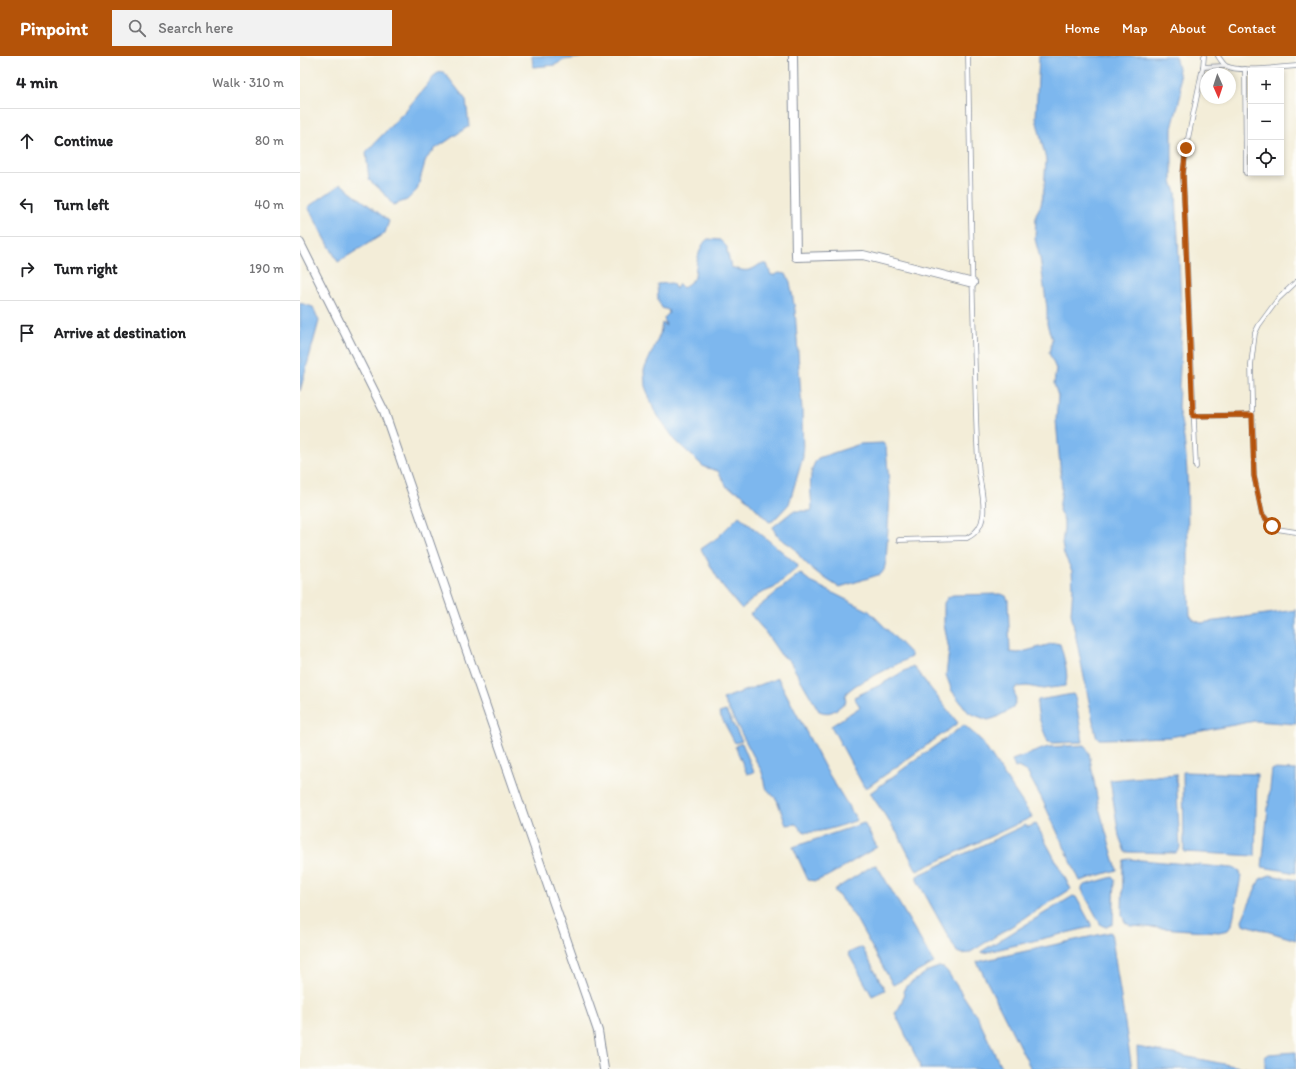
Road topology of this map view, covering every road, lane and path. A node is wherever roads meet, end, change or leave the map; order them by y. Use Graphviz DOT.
graph roads {
  1 [pos="793,56"];
  2 [pos="968,56"];
  3 [pos="1204,56"];
  4 [pos="1218,56"];
  5 [pos="1225,66"];
  6 [pos="1296,66"];
  7 [pos="1203,67"];
  8 [pos="1245,69"];
  9 [pos="1246,173"];
  10 [pos="300,243"];
  11 [pos="1296,282"];
  12 [pos="972,283"];
  13 [pos="1252,415"];
  14 [pos="1193,416"];
  15 [pos="1196,468"];
  16 [pos="1296,532"];
  17 [pos="899,540"];
  18 [pos="604,1069"];
  1 -- 12 [label="street"];
  2 -- 12 [label="lane"];
  3 -- 7 [label="lane"];
  4 -- 5 [label="lane"];
  5 -- 7 [label="lane"];
  5 -- 8 [label="lane"];
  6 -- 8 [label="lane"];
  7 -- 14 [label="lane"];
  8 -- 9 [label="lane"];
  10 -- 18 [label="street"];
  11 -- 13 [label="lane"];
  12 -- 17 [label="lane"];
  13 -- 14 [label="lane"];
  13 -- 16 [label="lane"];
  14 -- 15 [label="lane"];
}
